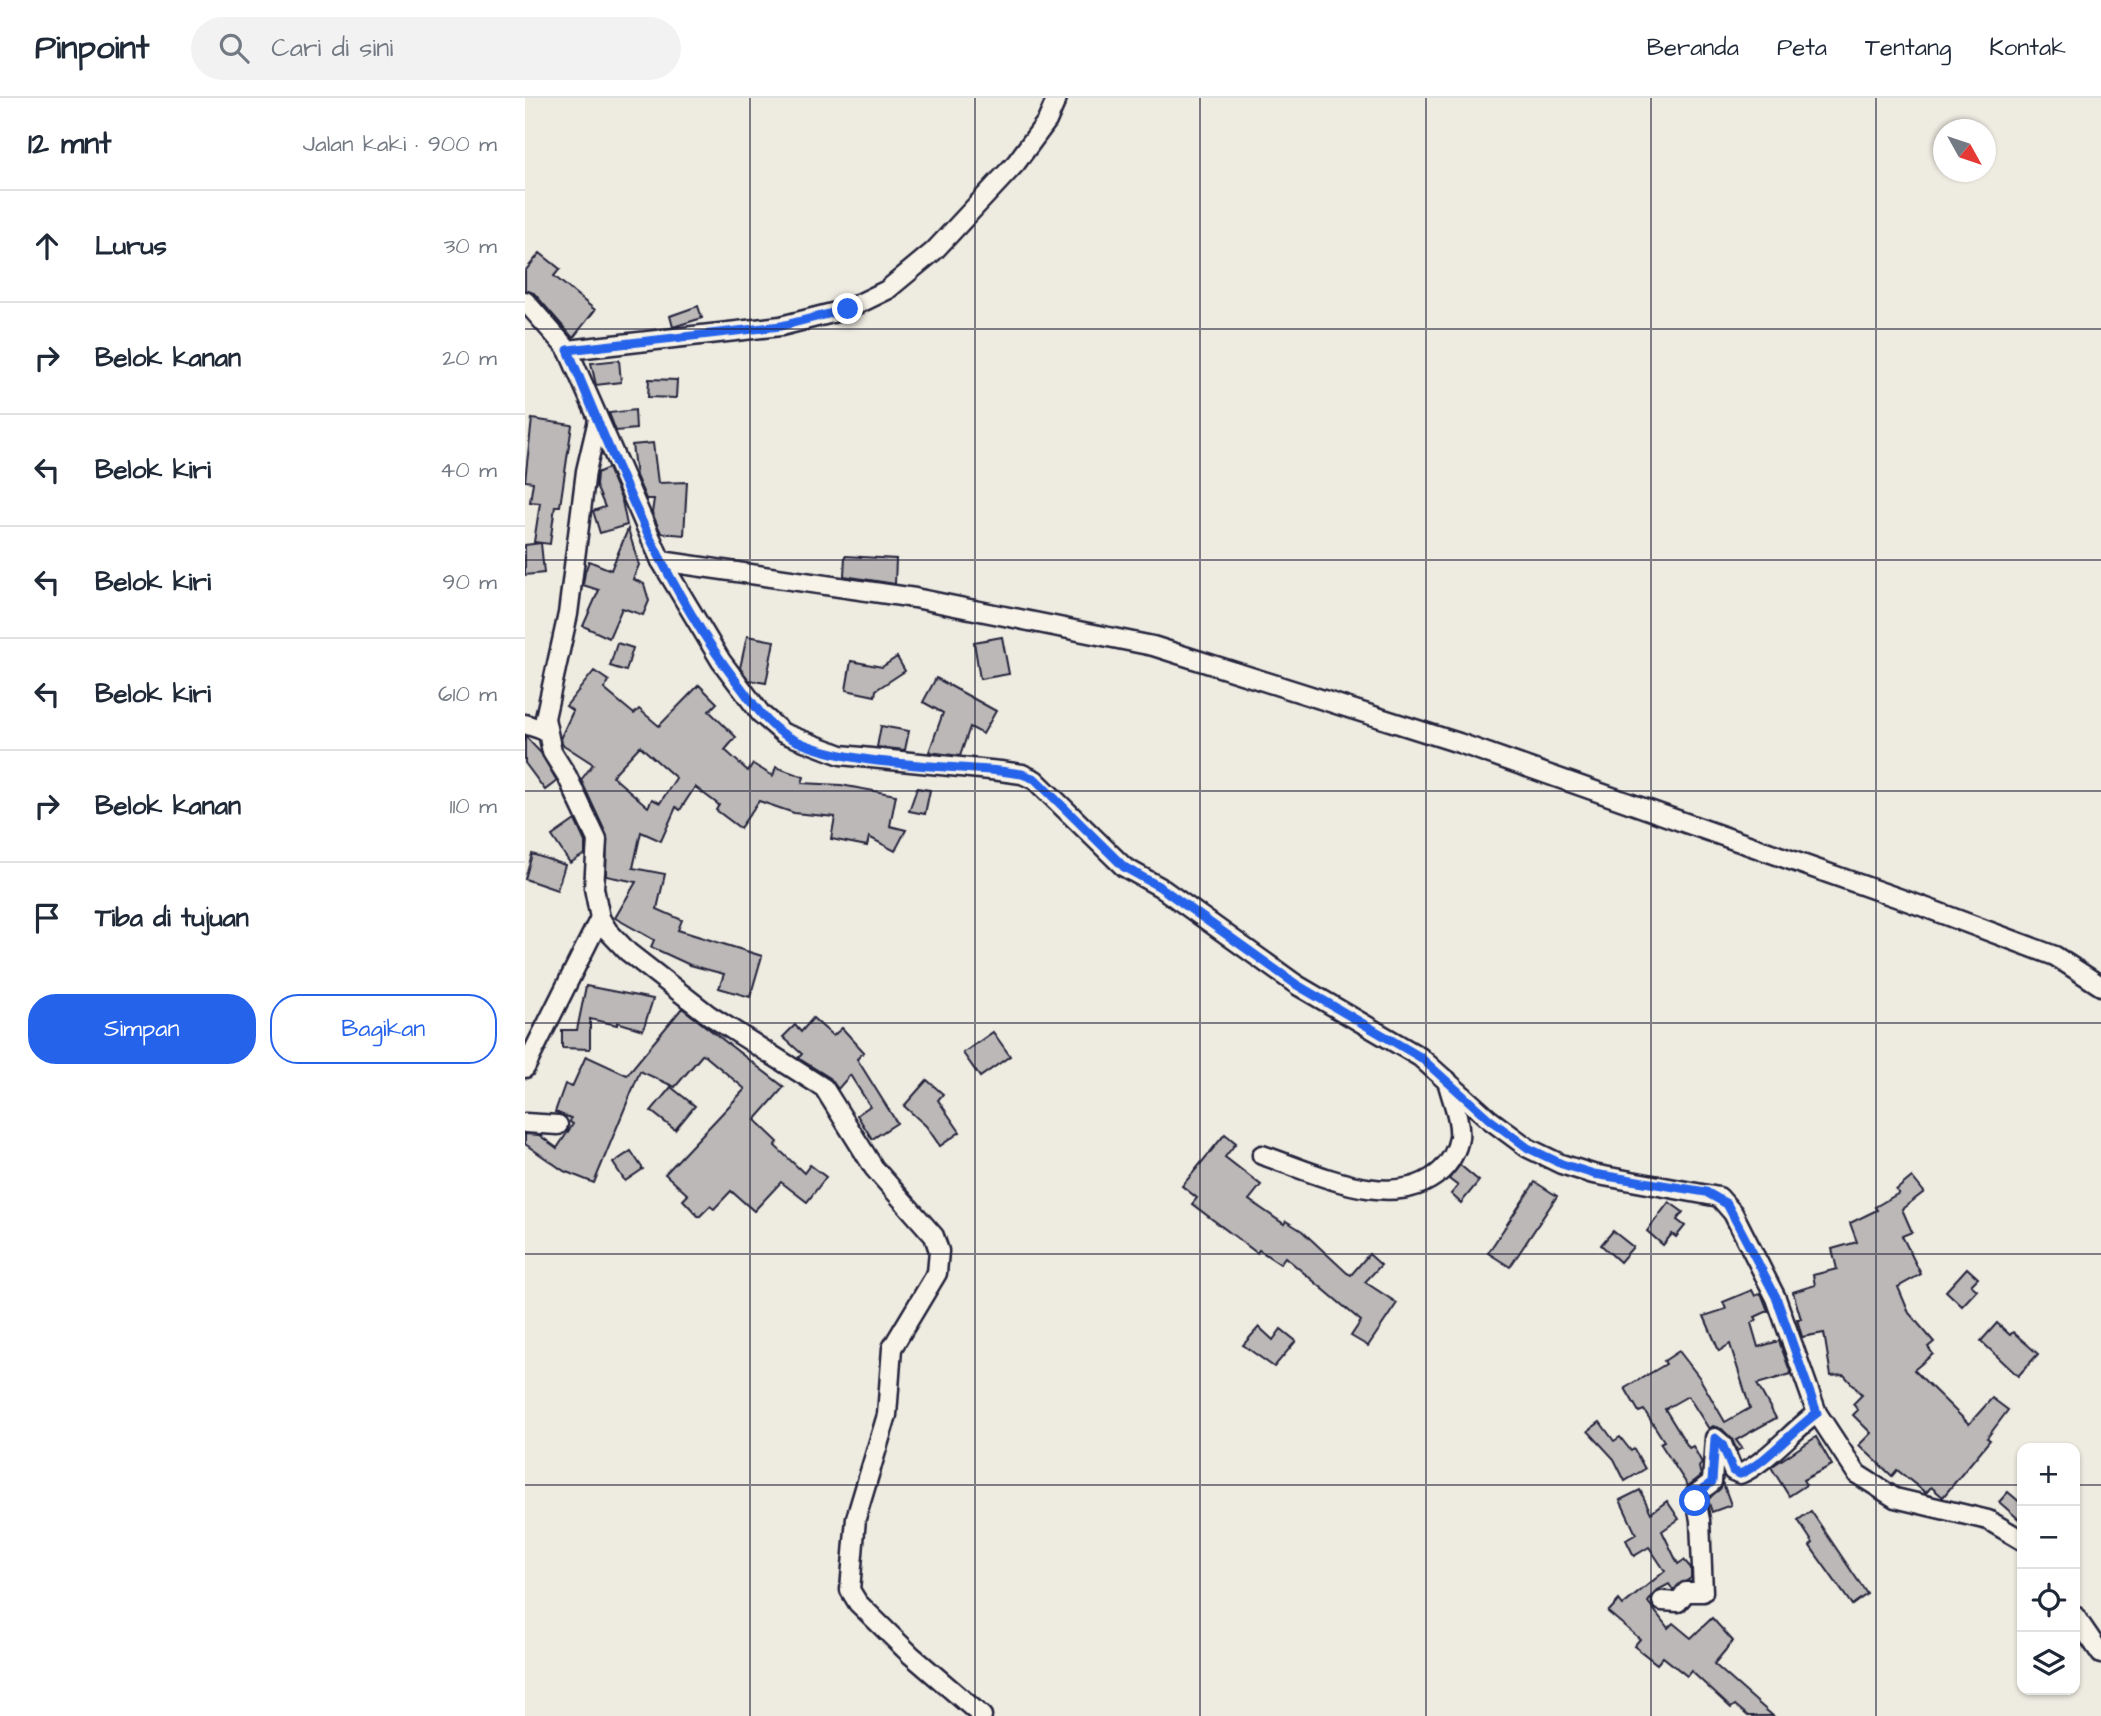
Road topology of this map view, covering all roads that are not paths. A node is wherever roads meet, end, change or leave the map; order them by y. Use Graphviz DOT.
graph roads {
  1 [pos="1057,98"];
  2 [pos="525,301"];
  3 [pos="568,350"];
  4 [pos="598,420"];
  5 [pos="661,561"];
  6 [pos="525,724"];
  7 [pos="545,731"];
  8 [pos="600,918"];
  9 [pos="2101,986"];
  10 [pos="525,1068"];
  11 [pos="1447,1080"];
  12 [pos="525,1123"];
  13 [pos="558,1125"];
  14 [pos="1262,1155"];
  15 [pos="1817,1413"];
  16 [pos="2017,1537"];
  17 [pos="1662,1601"];
  18 [pos="2080,1623"];
  19 [pos="2101,1654"];
  20 [pos="982,1716"];
  1 -- 3 [label="street"];
  2 -- 3 [label="street"];
  3 -- 4 [label="street"];
  4 -- 5 [label="street"];
  4 -- 7 [label="street"];
  5 -- 9 [label="street"];
  5 -- 11 [label="street"];
  6 -- 7 [label="street"];
  7 -- 8 [label="street"];
  8 -- 10 [label="street"];
  8 -- 20 [label="street"];
  11 -- 14 [label="street"];
  11 -- 15 [label="street"];
  12 -- 13 [label="street"];
  15 -- 16 [label="street"];
  15 -- 17 [label="street"];
  18 -- 19 [label="street"];
}
